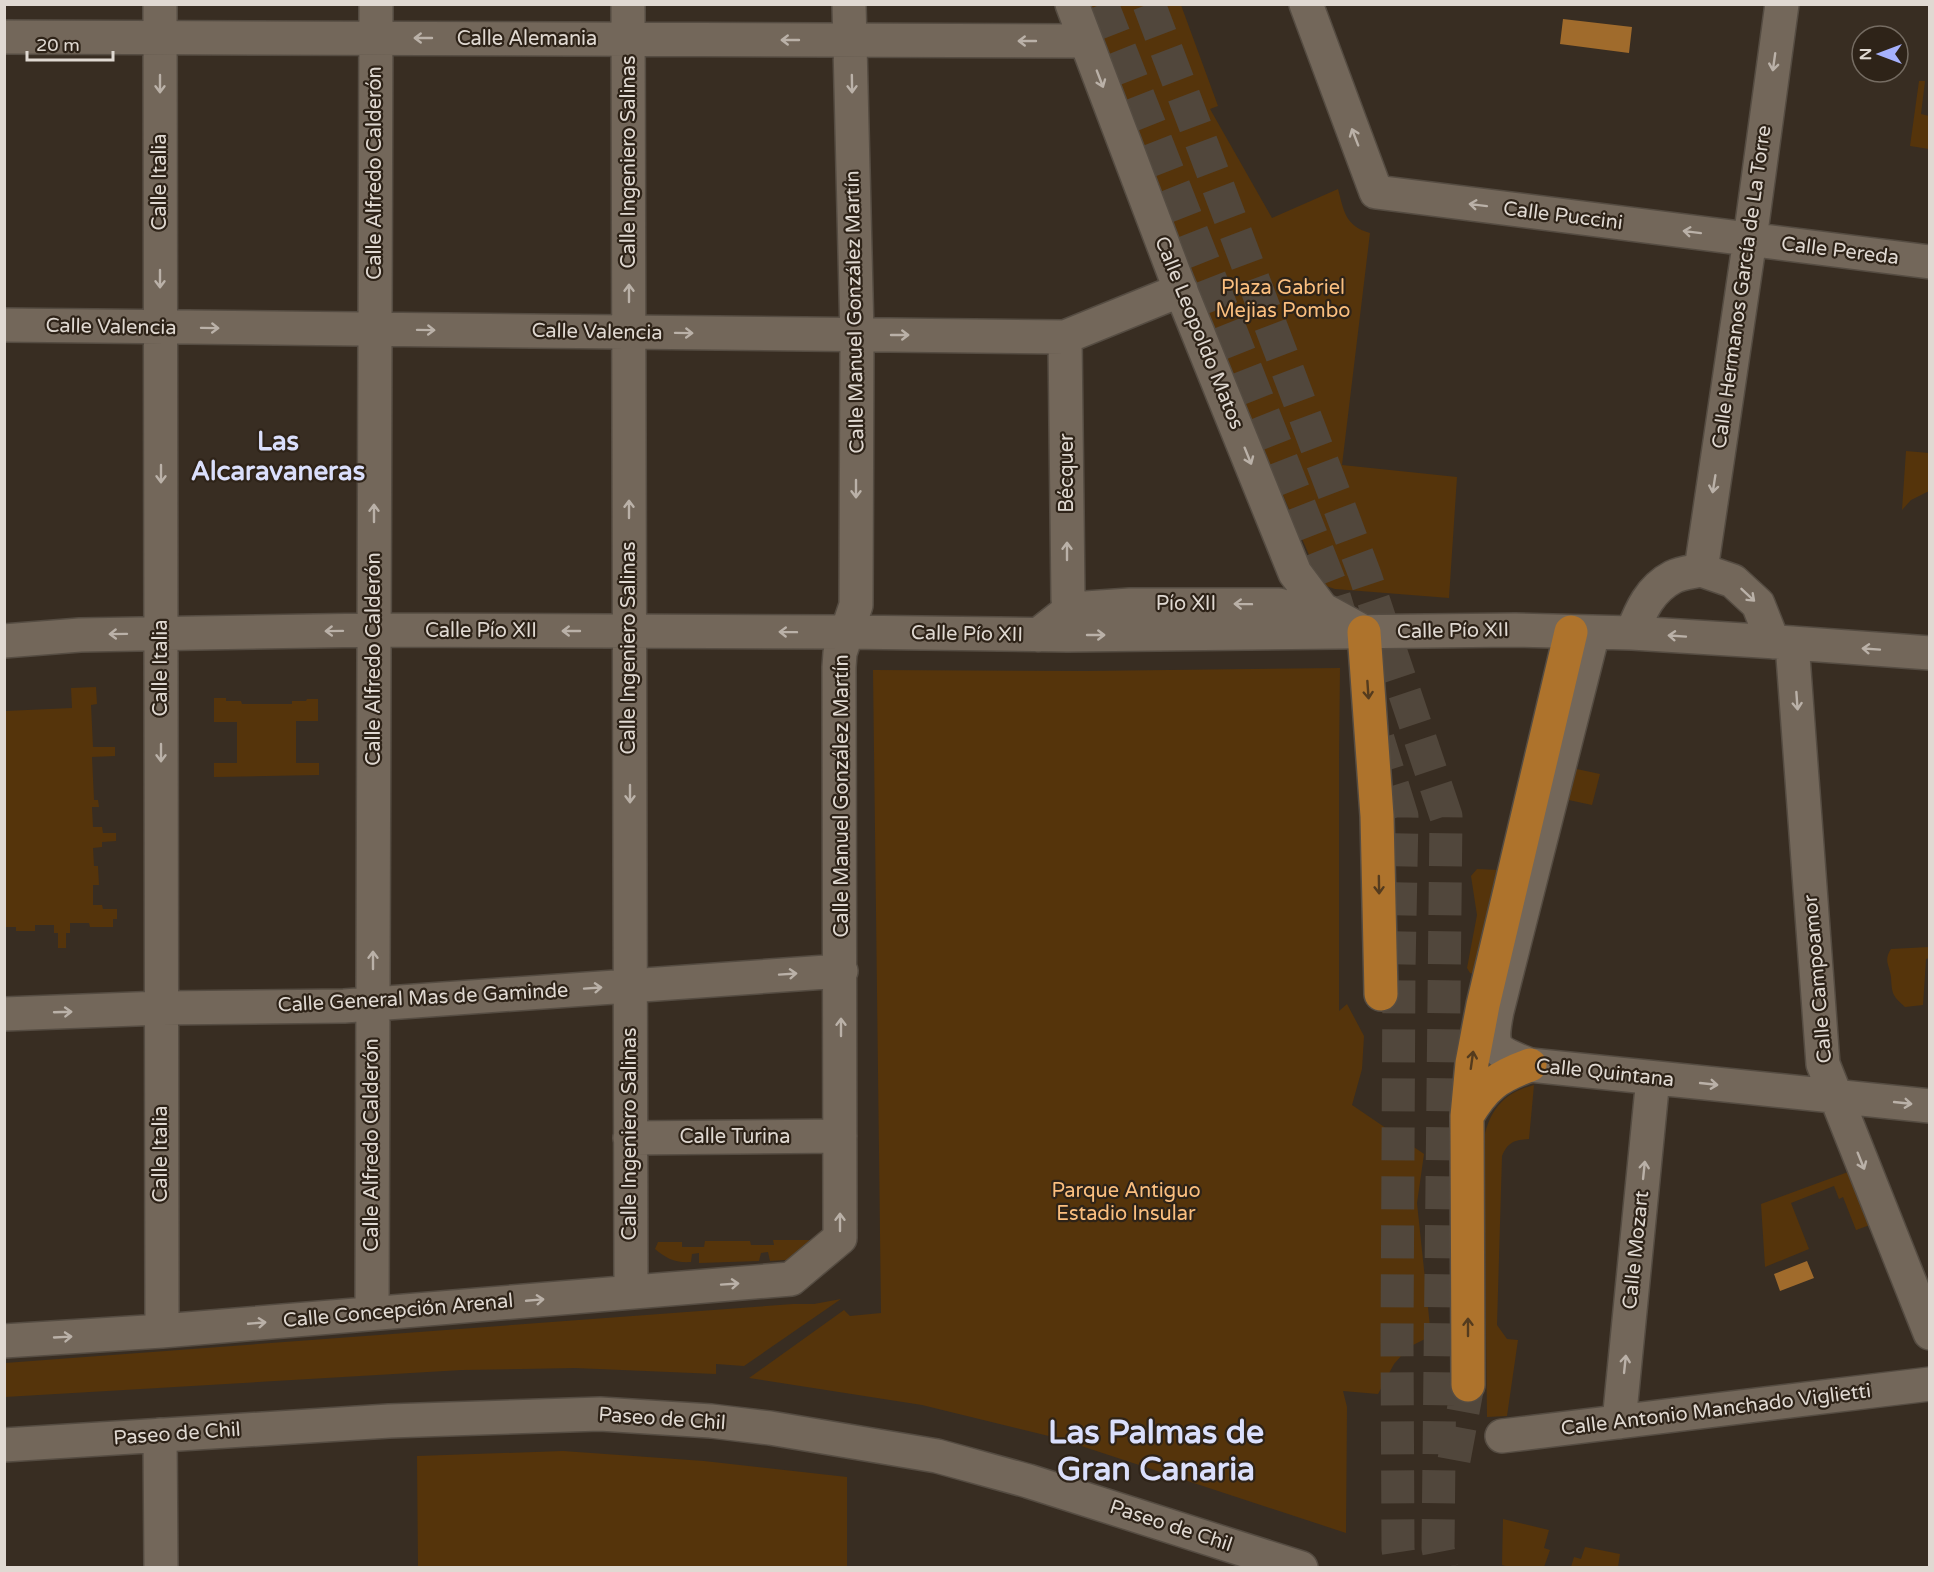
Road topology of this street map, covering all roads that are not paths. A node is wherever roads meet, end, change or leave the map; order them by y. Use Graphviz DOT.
graph roads {
  1 [pos="160,4"];
  2 [pos="376,4"];
  3 [pos="628,4"];
  4 [pos="849,4"];
  5 [pos="1072,4"];
  6 [pos="1306,4"];
  7 [pos="1782,4"];
  8 [pos="4,37"];
  9 [pos="160,38"];
  10 [pos="376,38"];
  11 [pos="628,39"];
  12 [pos="851,40"];
  13 [pos="1086,41"];
  14 [pos="1750,239"];
  15 [pos="1929,262"];
  16 [pos="1181,290"];
  17 [pos="4,325"];
  18 [pos="160,327"];
  19 [pos="375,330"];
  20 [pos="629,333"];
  21 [pos="857,335"];
  22 [pos="1065,337"];
  23 [pos="1701,570"];
  24 [pos="1295,573"];
  25 [pos="1279,605"];
  26 [pos="1071,609"];
  27 [pos="374,630"];
  28 [pos="630,631"];
  29 [pos="847,632"];
  30 [pos="1350,632"];
  31 [pos="1582,632"];
  32 [pos="161,633"];
  33 [pos="1632,633"];
  34 [pos="1038,635"];
  35 [pos="4,641"];
  36 [pos="1783,642"];
  37 [pos="1929,653"];
  38 [pos="841,971"];
  39 [pos="630,985"];
  40 [pos="1381,994"];
  41 [pos="373,1004"];
  42 [pos="162,1008"];
  43 [pos="4,1014"];
  44 [pos="1530,1065"];
  45 [pos="1653,1078"];
  46 [pos="1835,1096"];
  47 [pos="1929,1106"];
  48 [pos="1467,1116"];
  49 [pos="840,1136"];
  50 [pos="630,1138"];
  51 [pos="791,1279"];
  52 [pos="631,1292"];
  53 [pos="372,1313"];
  54 [pos="162,1331"];
  55 [pos="1929,1333"];
  56 [pos="4,1341"];
  57 [pos="1929,1384"];
  58 [pos="1468,1385"];
  59 [pos="1619,1422"];
  60 [pos="160,1435"];
  61 [pos="1502,1436"];
  62 [pos="4,1445"];
  63 [pos="161,1568"];
  64 [pos="1301,1568"];
  1 -- 9 [label="street, Calle Italia"];
  2 -- 10 [label="street, Calle Alfredo Calderón"];
  3 -- 11 [label="street, Calle Ingeniero Salinas"];
  4 -- 12 [label="street, Calle Manuel González Martín"];
  5 -- 13 [label="street, Calle Leopoldo Matos"];
  14 -- 6 [label="street, Calle Puccini, one-way"];
  7 -- 14 [label="street, Calle Hermanos García de La Torre, one-way"];
  8 -- 9 [label="street, Calle Alemania"];
  9 -- 10 [label="street, Calle Alemania"];
  9 -- 18 [label="street, Calle Italia, one-way"];
  11 -- 10 [label="street, Calle Alemania, one-way"];
  10 -- 19 [label="street, Calle Alfredo Calderón"];
  12 -- 11 [label="street, Calle Alemania, one-way"];
  20 -- 11 [label="street, Calle Ingeniero Salinas, one-way"];
  13 -- 12 [label="street, Calle Alemania, one-way"];
  12 -- 21 [label="street, Calle Manuel González Martín, one-way"];
  13 -- 16 [label="street, Calle Leopoldo Matos, one-way"];
  14 -- 15 [label="street, Calle Pereda"];
  14 -- 23 [label="street, Calle Hermanos García de La Torre, one-way"];
  16 -- 22 [label="street, Calle Valencia"];
  16 -- 24 [label="street, Calle Leopoldo Matos, one-way"];
  17 -- 18 [label="street, Calle Valencia"];
  18 -- 19 [label="street, Calle Valencia, one-way"];
  18 -- 32 [label="street, Calle Italia, one-way"];
  19 -- 20 [label="street, Calle Valencia, one-way"];
  27 -- 19 [label="street, Calle Alfredo Calderón, one-way"];
  20 -- 21 [label="street, Calle Valencia, one-way"];
  28 -- 20 [label="street, Calle Ingeniero Salinas, one-way"];
  21 -- 22 [label="street, Calle Valencia, one-way"];
  21 -- 29 [label="street, Calle Manuel González Martín, one-way"];
  26 -- 22 [label="street, Bécquer, one-way"];
  23 -- 33 [label="street"];
  23 -- 36 [label="street, one-way"];
  24 -- 25 [label="street"];
  24 -- 30 [label="street, Calle Leopoldo Matos"];
  25 -- 26 [label="street, Pío XII, one-way"];
  25 -- 30 [label="street, Pío XII"];
  26 -- 34 [label="street"];
  28 -- 27 [label="street, Calle Pío XII, one-way"];
  27 -- 32 [label="street, Calle Pío XII, one-way"];
  41 -- 27 [label="street, Calle Alfredo Calderón, one-way"];
  29 -- 28 [label="street, Calle Pío XII, one-way"];
  28 -- 39 [label="street, Calle Ingeniero Salinas, one-way"];
  29 -- 34 [label="street, Calle Pío XII"];
  29 -- 38 [label="street, Calle Manuel González Martín"];
  30 -- 31 [label="street, Calle Pío XII"];
  34 -- 30 [label="street, Calle Pío XII, one-way"];
  30 -- 40 [label="highway, one-way"];
  31 -- 33 [label="street, Calle Pío XII"];
  31 -- 44 [label="street, Calle Quintana"];
  48 -- 31 [label="highway, one-way"];
  32 -- 35 [label="street, Calle Pío XII, one-way"];
  32 -- 42 [label="street, Calle Italia, one-way"];
  36 -- 33 [label="street, Calle Pío XII, one-way"];
  37 -- 36 [label="street, Calle Pío XII, one-way"];
  36 -- 46 [label="street, Calle Campoamor, one-way"];
  39 -- 38 [label="street, Calle General Mas de Gaminde, one-way"];
  49 -- 38 [label="street, Calle Manuel González Martín, one-way"];
  41 -- 39 [label="street, Calle General Mas de Gaminde, one-way"];
  39 -- 50 [label="street, Calle Ingeniero Salinas"];
  41 -- 42 [label="street, Calle General Mas de Gaminde"];
  41 -- 53 [label="street, Calle Alfredo Calderón"];
  43 -- 42 [label="street, Calle General Mas de Gaminde, one-way"];
  42 -- 54 [label="street, Calle Italia"];
  44 -- 45 [label="street, Calle Quintana"];
  44 -- 48 [label="highway"];
  45 -- 46 [label="street, Calle Quintana, one-way"];
  59 -- 45 [label="street, Calle Mozart, one-way"];
  46 -- 47 [label="street, Calle Quintana, one-way"];
  46 -- 55 [label="street, Calle Campoamor, one-way"];
  58 -- 48 [label="highway, one-way"];
  49 -- 50 [label="street, Calle Turina"];
  51 -- 49 [label="street, Calle Manuel González Martín, one-way"];
  50 -- 52 [label="street, Calle Ingeniero Salinas"];
  52 -- 51 [label="street, Calle Concepción Arenal, one-way"];
  53 -- 52 [label="street, Calle Concepción Arenal, one-way"];
  54 -- 53 [label="street, Calle Concepción Arenal, one-way"];
  56 -- 54 [label="street, Calle Concepción Arenal, one-way"];
  57 -- 59 [label="street, Calle Antonio Manchado Viglietti"];
  59 -- 61 [label="street, Calle Antonio Manchado Viglietti"];
  60 -- 62 [label="street, Paseo de Chil"];
  60 -- 63 [label="street"];
  60 -- 64 [label="street, Paseo de Chil"];
}
